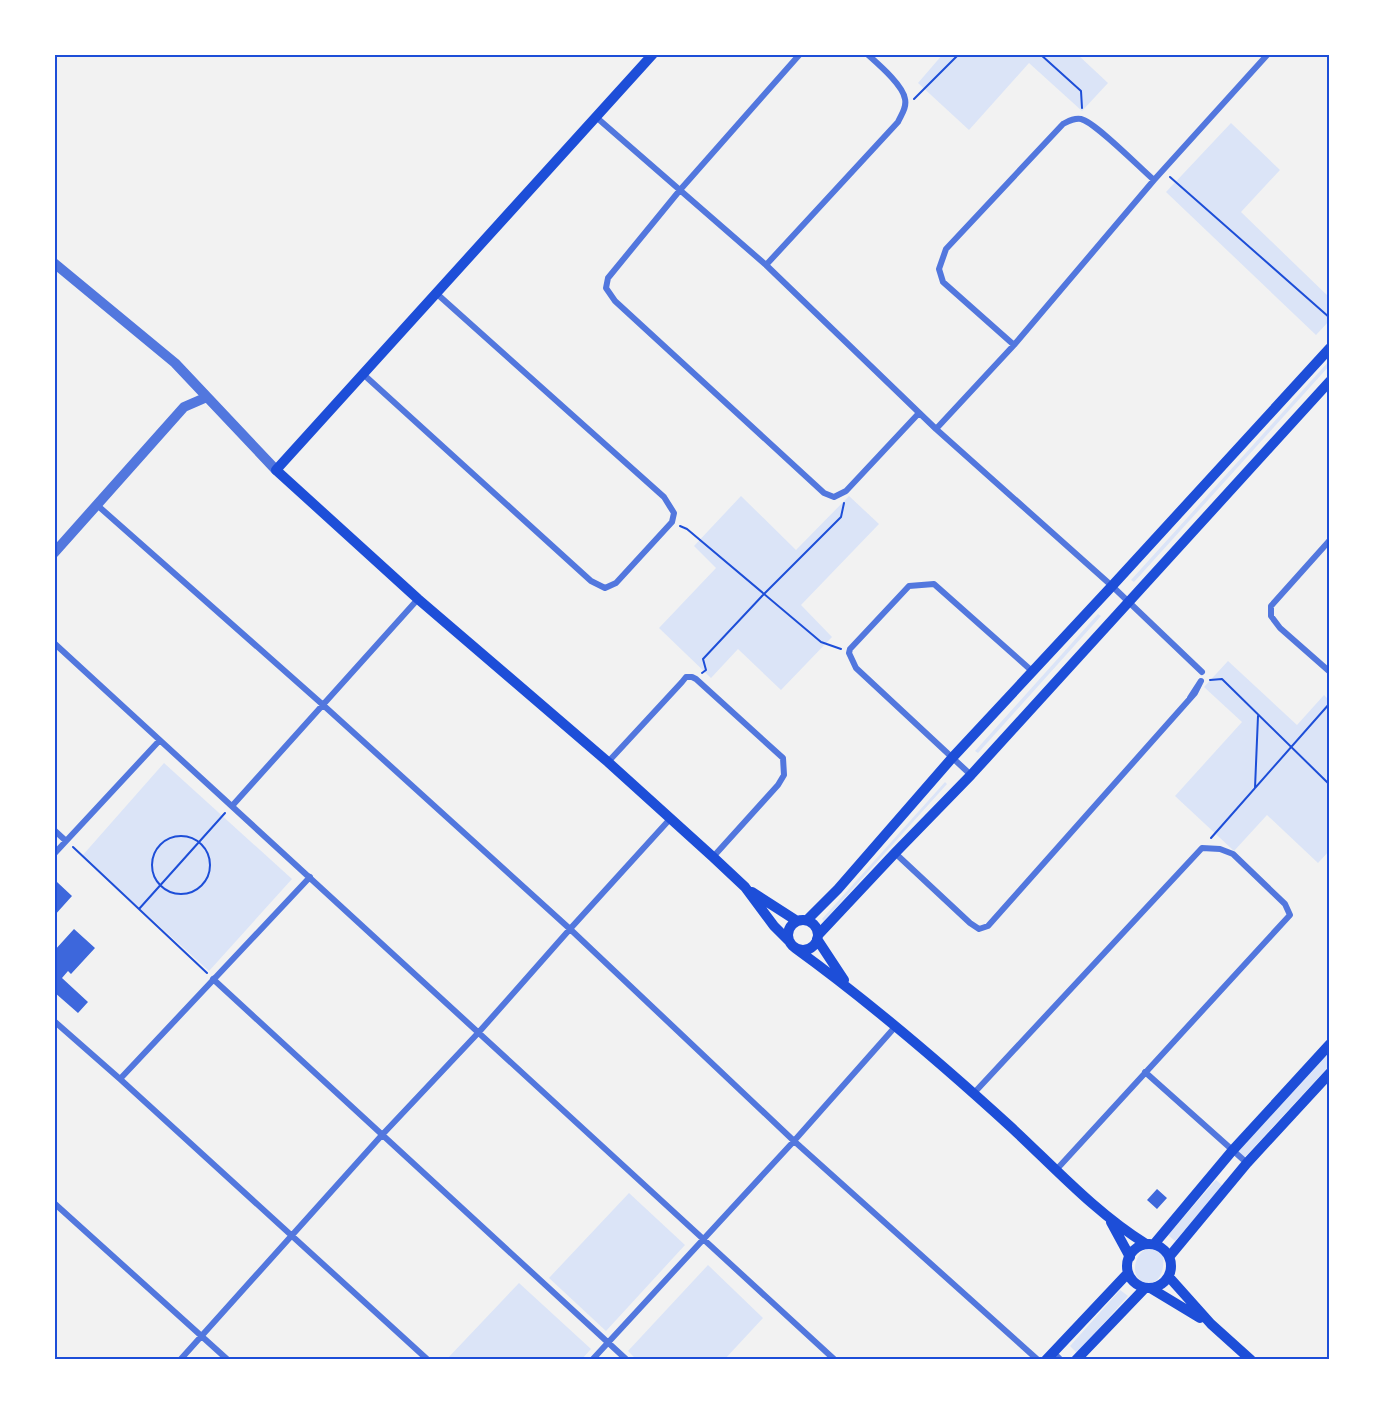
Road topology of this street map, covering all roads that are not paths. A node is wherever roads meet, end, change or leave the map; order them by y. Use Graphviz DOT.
graph roads {
  1 [pos="653,54"];
  2 [pos="800,54"];
  3 [pos="867,54"];
  4 [pos="1268,54"];
  5 [pos="596,117"];
  6 [pos="1154,180"];
  7 [pos="680,190"];
  8 [pos="54,263"];
  9 [pos="766,265"];
  10 [pos="436,293"];
  11 [pos="1014,345"];
  12 [pos="1330,348"];
  13 [pos="363,374"];
  14 [pos="1330,381"];
  15 [pos="207,397"];
  16 [pos="919,413"];
  17 [pos="936,429"];
  18 [pos="276,470"];
  19 [pos="97,505"];
  20 [pos="1330,540"];
  21 [pos="54,553"];
  22 [pos="1112,586"];
  23 [pos="418,599"];
  24 [pos="1129,602"];
  25 [pos="54,643"];
  26 [pos="1032,671"];
  27 [pos="1202,672"];
  28 [pos="1330,672"];
  29 [pos="1201,681"];
  30 [pos="322,704"];
  31 [pos="159,741"];
  32 [pos="952,758"];
  33 [pos="608,762"];
  34 [pos="971,775"];
  35 [pos="232,806"];
  36 [pos="670,819"];
  37 [pos="54,830"];
  38 [pos="66,841"];
  39 [pos="895,853"];
  40 [pos="54,854"];
  41 [pos="713,857"];
  42 [pos="310,877"];
  43 [pos="745,887"];
  44 [pos="802,921"];
  45 [pos="570,929"];
  46 [pos="818,937"];
  47 [pos="793,945"];
  48 [pos="213,979"];
  49 [pos="848,986"];
  50 [pos="54,1021"];
  51 [pos="895,1027"];
  52 [pos="479,1032"];
  53 [pos="1330,1044"];
  54 [pos="1145,1072"];
  55 [pos="1330,1073"];
  56 [pos="120,1079"];
  57 [pos="974,1093"];
  58 [pos="382,1135"];
  59 [pos="794,1142"];
  60 [pos="1232,1151"];
  61 [pos="1246,1163"];
  62 [pos="1057,1169"];
  63 [pos="54,1203"];
  64 [pos="1109,1220"];
  65 [pos="292,1236"];
  66 [pos="704,1241"];
  67 [pos="1150,1243"];
  68 [pos="1130,1257"];
  69 [pos="1169,1257"];
  70 [pos="1128,1273"];
  71 [pos="1169,1278"];
  72 [pos="1148,1289"];
  73 [pos="1211,1324"];
  74 [pos="202,1336"];
  75 [pos="608,1342"];
  76 [pos="1053,1357"];
  77 [pos="180,1360"];
  78 [pos="228,1360"];
  79 [pos="428,1360"];
  80 [pos="592,1360"];
  81 [pos="627,1360"];
  82 [pos="835,1360"];
  83 [pos="1038,1360"];
  84 [pos="1076,1360"];
  85 [pos="1251,1360"];
  1 -- 5 [label="main road"];
  2 -- 7 [label="street"];
  3 -- 9 [label="street"];
  4 -- 6 [label="street"];
  5 -- 7 [label="street"];
  5 -- 10 [label="main road"];
  6 -- 11 [label="street"];
  6 -- 11 [label="street"];
  7 -- 9 [label="street"];
  7 -- 16 [label="street"];
  8 -- 15 [label="street"];
  9 -- 16 [label="street"];
  10 -- 13 [label="main road"];
  10 -- 13 [label="street"];
  11 -- 17 [label="street"];
  12 -- 22 [label="main road"];
  13 -- 18 [label="main road"];
  14 -- 24 [label="main road"];
  15 -- 18 [label="street"];
  15 -- 19 [label="street"];
  16 -- 17 [label="street"];
  17 -- 22 [label="street"];
  18 -- 23 [label="main road"];
  19 -- 21 [label="street"];
  19 -- 30 [label="street"];
  20 -- 28 [label="street"];
  22 -- 24 [label="street"];
  22 -- 26 [label="main road"];
  23 -- 30 [label="street"];
  23 -- 33 [label="main road"];
  24 -- 27 [label="street"];
  24 -- 34 [label="main road"];
  25 -- 31 [label="street"];
  26 -- 32 [label="main road"];
  26 -- 32 [label="street"];
  29 -- 39 [label="street"];
  30 -- 35 [label="street"];
  30 -- 45 [label="street"];
  31 -- 35 [label="street"];
  31 -- 38 [label="street"];
  32 -- 34 [label="street"];
  32 -- 44 [label="main road"];
  33 -- 36 [label="main road"];
  33 -- 41 [label="street"];
  34 -- 39 [label="main road"];
  35 -- 42 [label="street"];
  36 -- 41 [label="main road"];
  36 -- 45 [label="street"];
  37 -- 38 [label="street"];
  38 -- 40 [label="street"];
  39 -- 46 [label="main road"];
  41 -- 43 [label="main road"];
  42 -- 48 [label="street"];
  42 -- 52 [label="street"];
  43 -- 44 [label="main road"];
  43 -- 47 [label="main road"];
  44 -- 46 [label="main road"];
  44 -- 47 [label="main road"];
  45 -- 52 [label="street"];
  45 -- 59 [label="street"];
  46 -- 47 [label="main road"];
  46 -- 49 [label="main road"];
  47 -- 49 [label="main road"];
  48 -- 56 [label="street"];
  48 -- 58 [label="street"];
  49 -- 51 [label="main road"];
  50 -- 56 [label="street"];
  51 -- 57 [label="main road"];
  51 -- 59 [label="street"];
  52 -- 58 [label="street"];
  52 -- 66 [label="street"];
  53 -- 60 [label="main road"];
  54 -- 57 [label="street"];
  54 -- 60 [label="street"];
  54 -- 62 [label="street"];
  55 -- 61 [label="main road"];
  56 -- 65 [label="street"];
  57 -- 62 [label="main road"];
  58 -- 65 [label="street"];
  58 -- 75 [label="street"];
  59 -- 66 [label="street"];
  59 -- 83 [label="street"];
  60 -- 61 [label="street"];
  60 -- 67 [label="main road"];
  61 -- 69 [label="main road"];
  62 -- 64 [label="main road"];
  63 -- 74 [label="street"];
  64 -- 67 [label="main road"];
  64 -- 68 [label="main road"];
  65 -- 74 [label="street"];
  65 -- 79 [label="street"];
  66 -- 75 [label="street"];
  66 -- 82 [label="street"];
  67 -- 68 [label="main road"];
  67 -- 69 [label="main road"];
  68 -- 70 [label="main road"];
  69 -- 71 [label="main road"];
  70 -- 72 [label="main road"];
  70 -- 76 [label="main road"];
  71 -- 72 [label="main road"];
  71 -- 73 [label="main road"];
  72 -- 73 [label="main road"];
  72 -- 84 [label="main road"];
  73 -- 85 [label="main road"];
  74 -- 77 [label="street"];
  74 -- 78 [label="street"];
  75 -- 80 [label="street"];
  75 -- 81 [label="street"];
}
